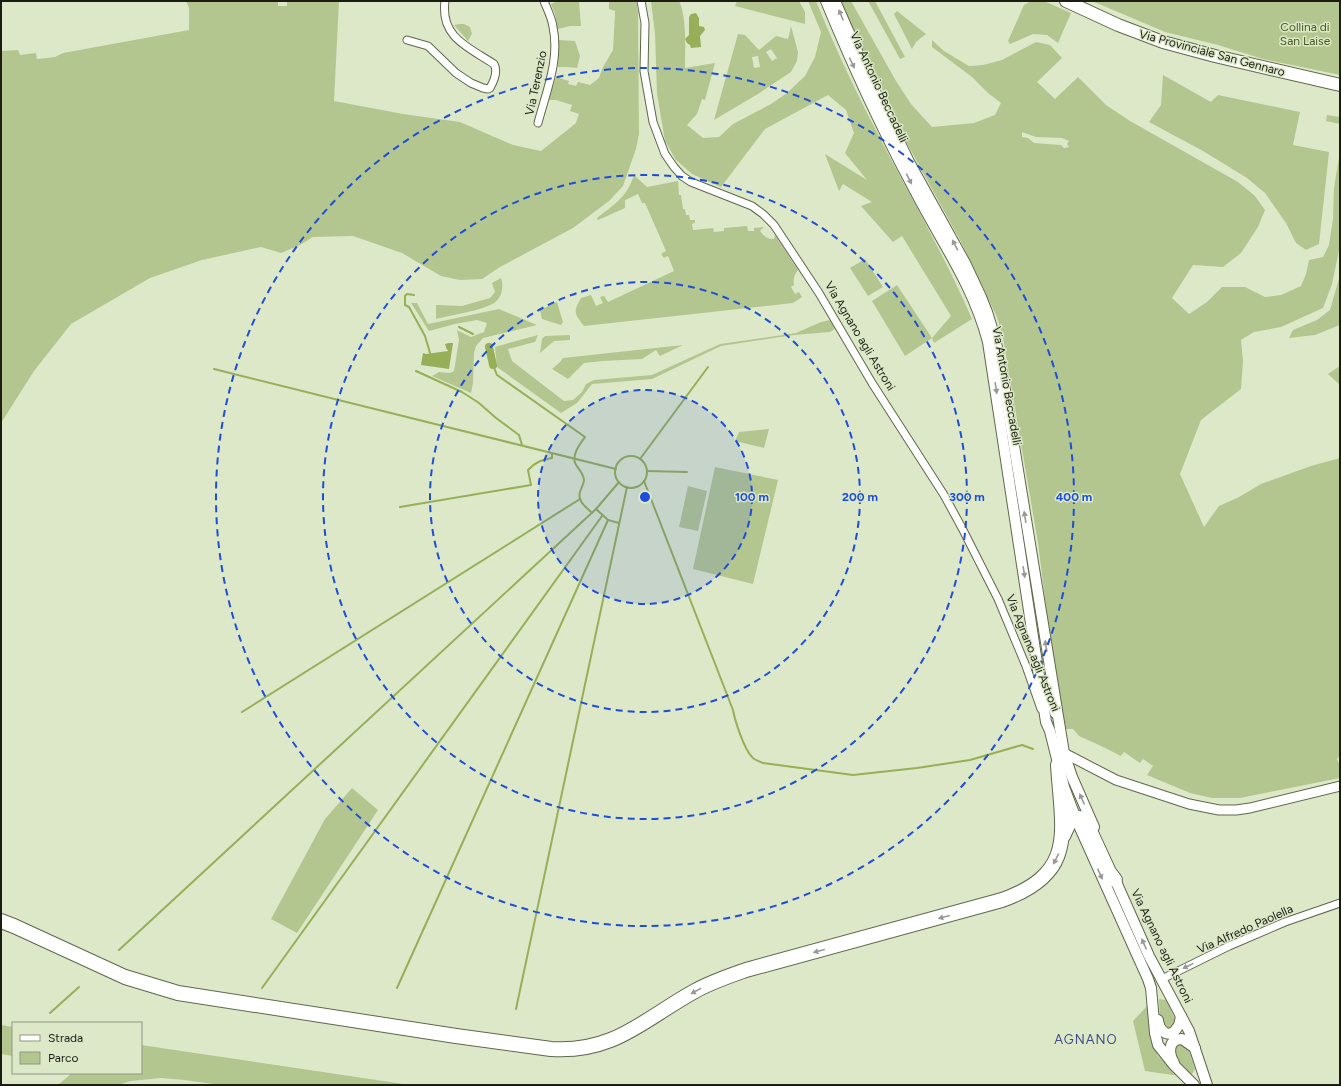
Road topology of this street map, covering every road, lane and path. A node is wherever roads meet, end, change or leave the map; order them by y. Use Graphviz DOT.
graph roads {
  1 [pos="445,1"];
  2 [pos="544,1"];
  3 [pos="641,1"];
  4 [pos="826,1"];
  5 [pos="835,1"];
  6 [pos="1066,1"];
  7 [pos="407,40"];
  8 [pos="1340,85"];
  9 [pos="538,124"];
  10 [pos="1026,666"];
  11 [pos="1041,688"];
  12 [pos="1046,722"];
  13 [pos="1059,726"];
  14 [pos="1058,758"];
  15 [pos="1085,764"];
  16 [pos="1072,777"];
  17 [pos="1340,786"];
  18 [pos="1075,818"];
  19 [pos="1062,839"];
  20 [pos="1115,880"];
  21 [pos="1340,903"];
  22 [pos="1,921"];
  23 [pos="1162,979"];
  24 [pos="1152,999"];
  25 [pos="1173,1000"];
  26 [pos="1182,1016"];
  27 [pos="1195,1048"];
  28 [pos="1199,1061"];
  29 [pos="1177,1068"];
  30 [pos="1190,1081"];
  31 [pos="1207,1085"];
  1 -- 7 [label="street"];
  2 -- 9 [label="street, Via Terenzio"];
  3 -- 10 [label="street, Via Agnano agli Astroni"];
  4 -- 11 [label="main road, Via Antonio Beccadelli, one-way"];
  13 -- 5 [label="main road, Via Antonio Beccadelli, one-way"];
  6 -- 8 [label="main road, Via Provinciale San Gennaro"];
  10 -- 11 [label="street"];
  10 -- 12 [label="street, Via Agnano agli Astroni"];
  11 -- 12 [label="main road, Via Antonio Beccadelli"];
  11 -- 13 [label="street"];
  12 -- 14 [label="main road, Via Antonio Beccadelli"];
  13 -- 14 [label="main road, Via Antonio Beccadelli"];
  14 -- 15 [label="street"];
  14 -- 16 [label="main road, Via Agnano agli Astroni"];
  14 -- 18 [label="main road, Via Agnano agli Astroni"];
  14 -- 19 [label="highway"];
  15 -- 16 [label="street"];
  15 -- 17 [label="street"];
  20 -- 16 [label="main road, Via Agnano agli Astroni, one-way"];
  18 -- 19 [label="highway"];
  18 -- 20 [label="highway"];
  18 -- 24 [label="main road, Via Agnano agli Astroni, one-way"];
  19 -- 22 [label="highway, one-way"];
  23 -- 20 [label="main road, Via Agnano agli Astroni, one-way"];
  21 -- 23 [label="street, Via Alfredo Paolella, one-way"];
  23 -- 25 [label="main road, Via Agnano agli Astroni"];
  24 -- 25 [label="main road"];
  24 -- 26 [label="main road"];
  24 -- 29 [label="main road, Via Agnano agli Astroni"];
  25 -- 26 [label="main road, Via Agnano agli Astroni"];
  26 -- 27 [label="main road, Via Agnano agli Astroni"];
  27 -- 28 [label="main road, Via Agnano agli Astroni"];
  27 -- 29 [label="main road"];
  28 -- 30 [label="main road"];
  28 -- 31 [label="main road, Via Agnano agli Astroni"];
  29 -- 30 [label="main road, Via Agnano agli Astroni"];
}
